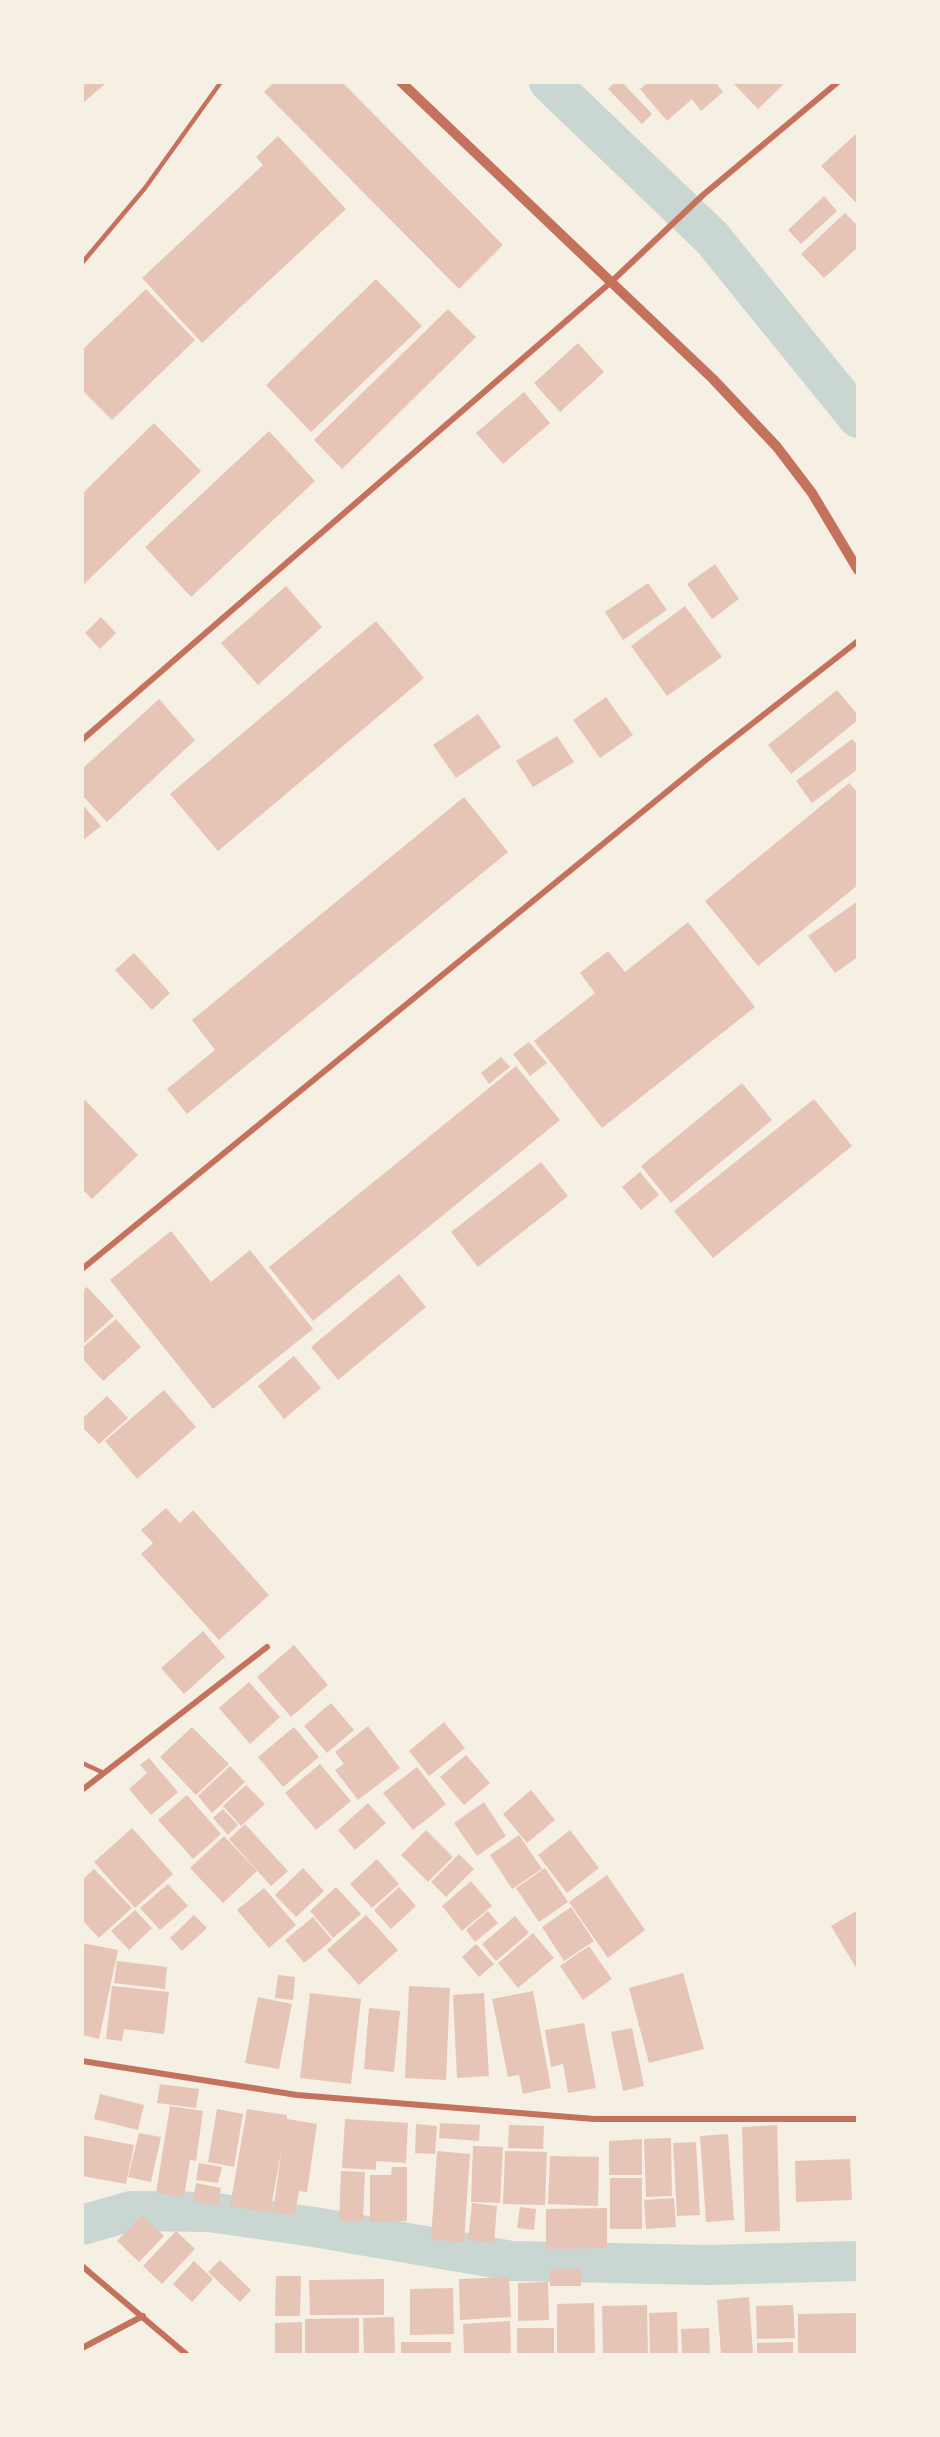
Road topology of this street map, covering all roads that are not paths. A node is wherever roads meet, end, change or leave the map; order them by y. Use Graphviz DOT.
graph roads {
  1 [pos="222,82"];
  2 [pos="401,82"];
  3 [pos="838,82"];
  4 [pos="82,263"];
  5 [pos="610,283"];
  6 [pos="858,570"];
  7 [pos="858,641"];
  8 [pos="82,740"];
  9 [pos="82,1269"];
  10 [pos="267,1647"];
  11 [pos="82,1763"];
  12 [pos="104,1773"];
  13 [pos="82,1790"];
  14 [pos="82,2061"];
  15 [pos="858,2119"];
  16 [pos="82,2266"];
  17 [pos="143,2316"];
  18 [pos="82,2348"];
  19 [pos="186,2355"];
  1 -- 4 [label="lane"];
  2 -- 5 [label="street"];
  3 -- 5 [label="street"];
  5 -- 6 [label="street"];
  5 -- 8 [label="street"];
  7 -- 9 [label="street"];
  10 -- 12 [label="street"];
  11 -- 12 [label="lane"];
  12 -- 13 [label="street"];
  14 -- 15 [label="street"];
  16 -- 17 [label="street"];
  17 -- 18 [label="street"];
  17 -- 19 [label="street"];
}
